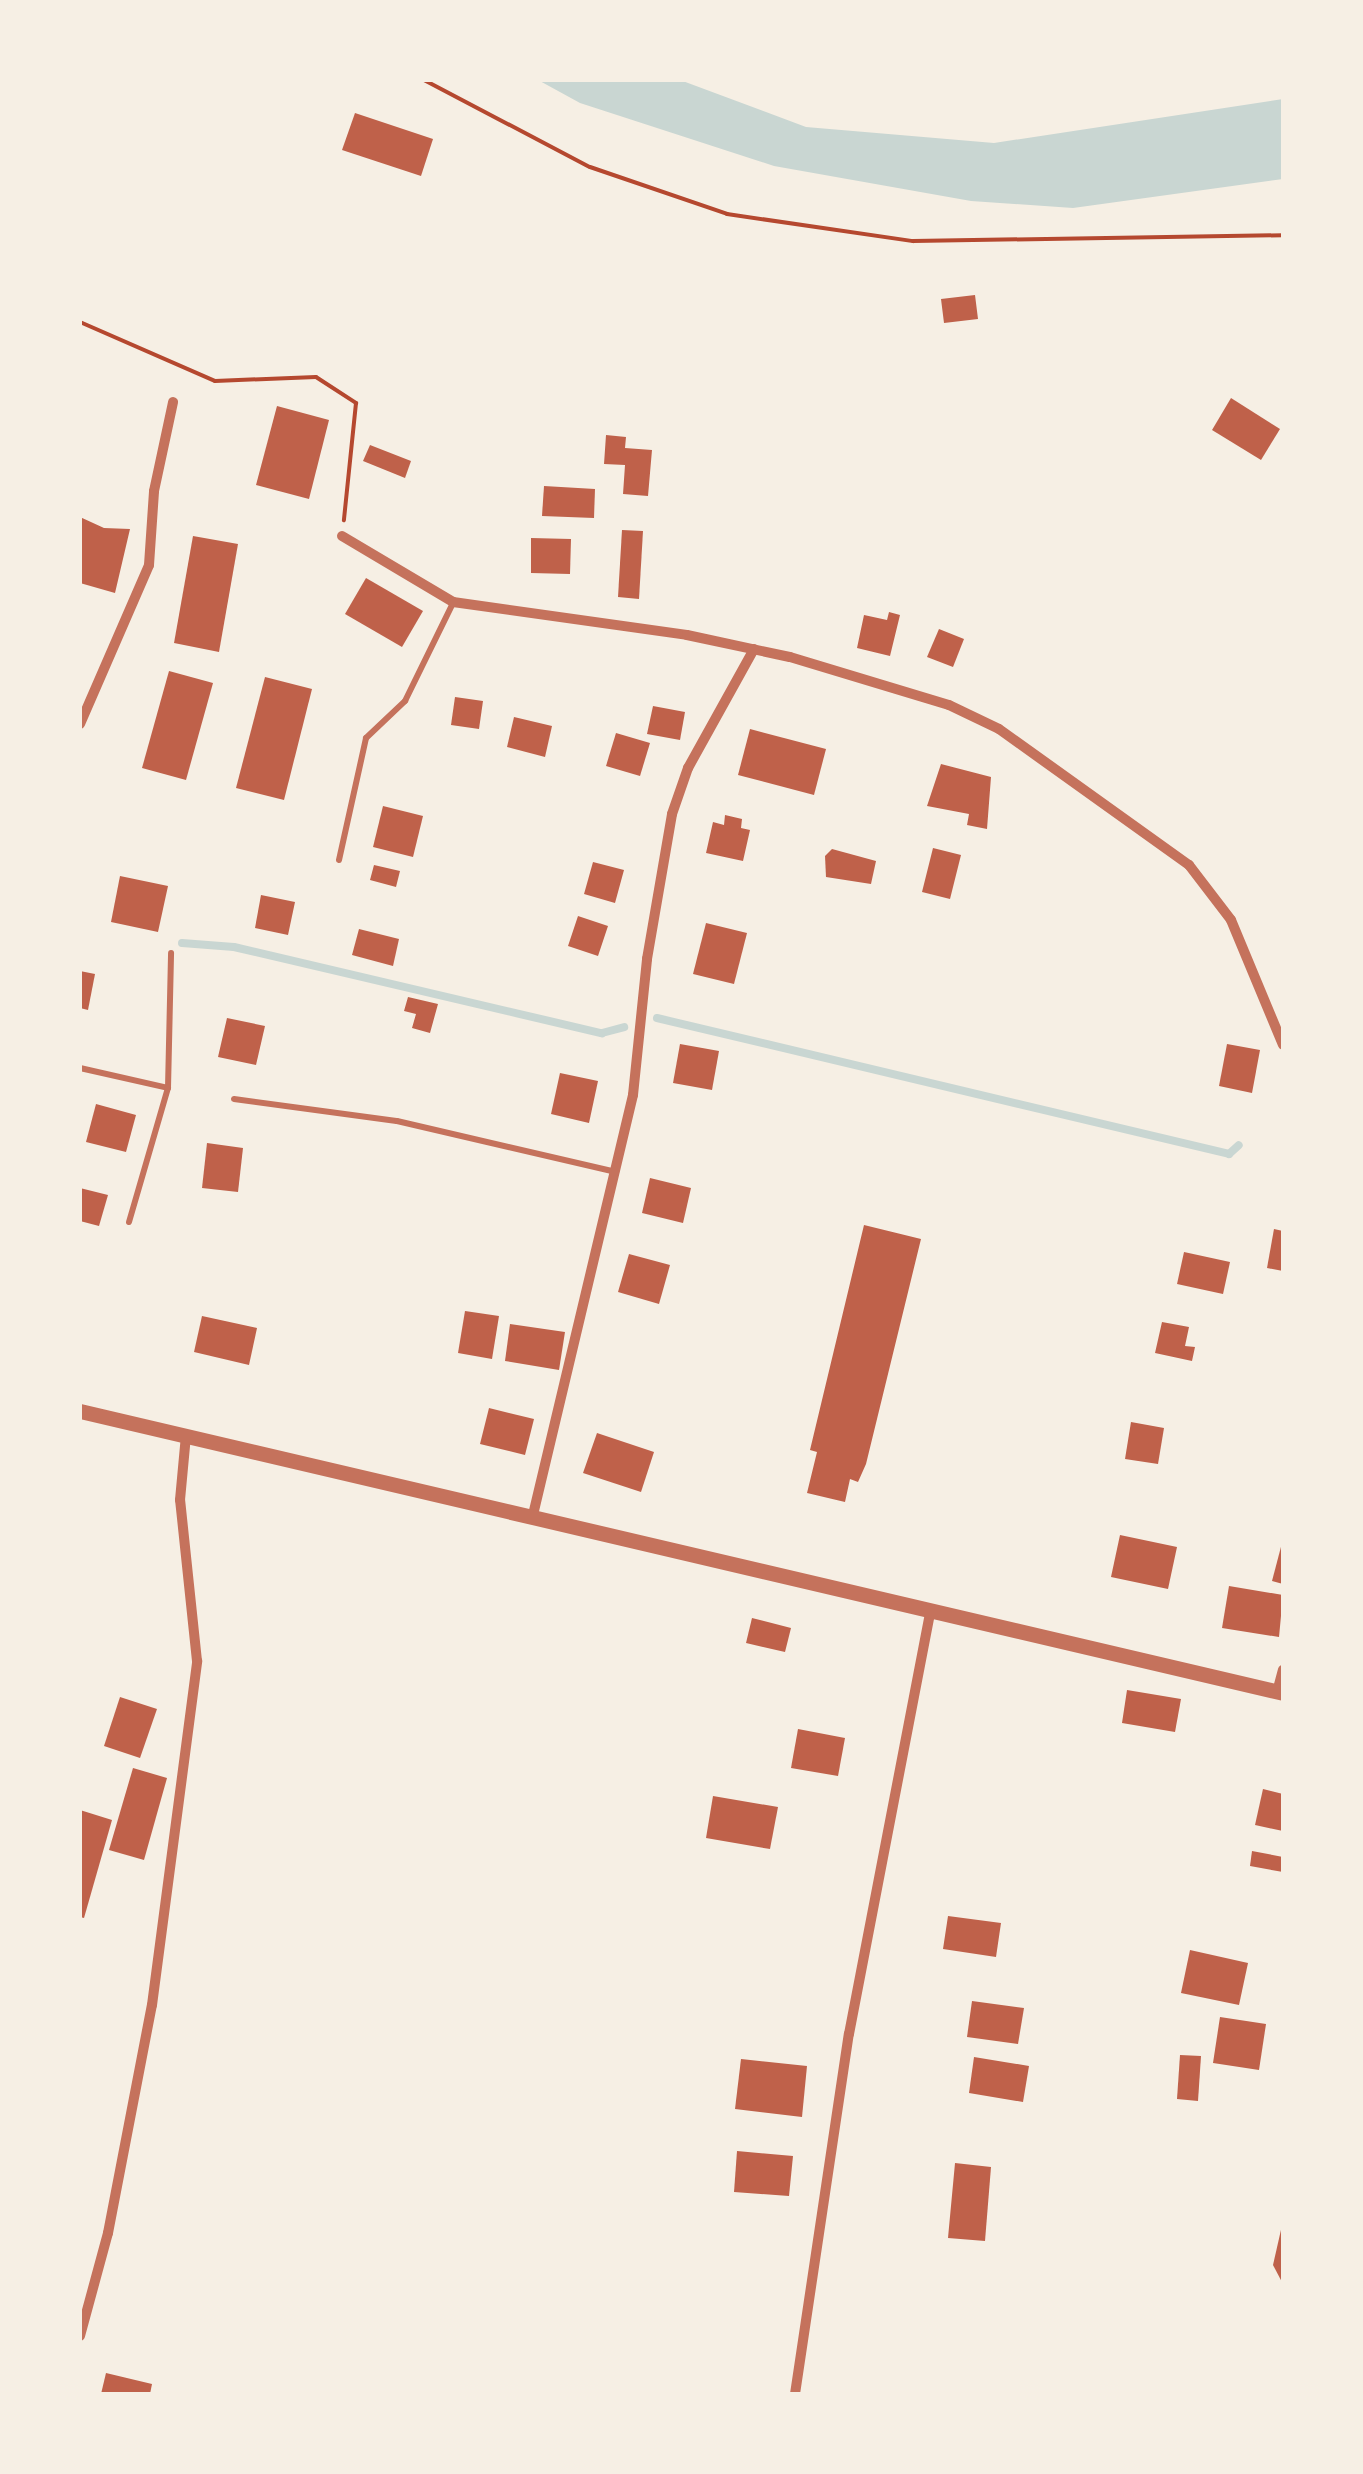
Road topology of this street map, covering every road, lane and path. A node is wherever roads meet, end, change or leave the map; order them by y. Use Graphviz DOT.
graph roads {
  1 [pos="424,80"];
  2 [pos="1283,235"];
  3 [pos="80,322"];
  4 [pos="174,402"];
  5 [pos="342,536"];
  6 [pos="453,602"];
  7 [pos="754,649"];
  8 [pos="80,724"];
  9 [pos="339,860"];
  10 [pos="171,954"];
  11 [pos="1283,1045"];
  12 [pos="80,1068"];
  13 [pos="168,1088"];
  14 [pos="234,1099"];
  15 [pos="618,1172"];
  16 [pos="129,1222"];
  17 [pos="80,1411"];
  18 [pos="186,1435"];
  19 [pos="532,1518"];
  20 [pos="930,1612"];
  21 [pos="1283,1670"];
  22 [pos="1280,1692"];
  23 [pos="80,2336"];
  24 [pos="795,2394"];
  1 -- 2 [label="path"];
  3 -- 5 [label="path"];
  4 -- 8 [label="street"];
  5 -- 6 [label="street"];
  6 -- 7 [label="street"];
  6 -- 9 [label="lane"];
  7 -- 11 [label="street"];
  7 -- 15 [label="street"];
  10 -- 13 [label="lane"];
  12 -- 13 [label="lane"];
  13 -- 16 [label="lane"];
  14 -- 15 [label="lane"];
  15 -- 19 [label="street"];
  17 -- 18 [label="street"];
  18 -- 19 [label="street"];
  18 -- 23 [label="street"];
  19 -- 20 [label="street"];
  20 -- 22 [label="street"];
  20 -- 24 [label="street"];
  21 -- 22 [label="street"];
}
